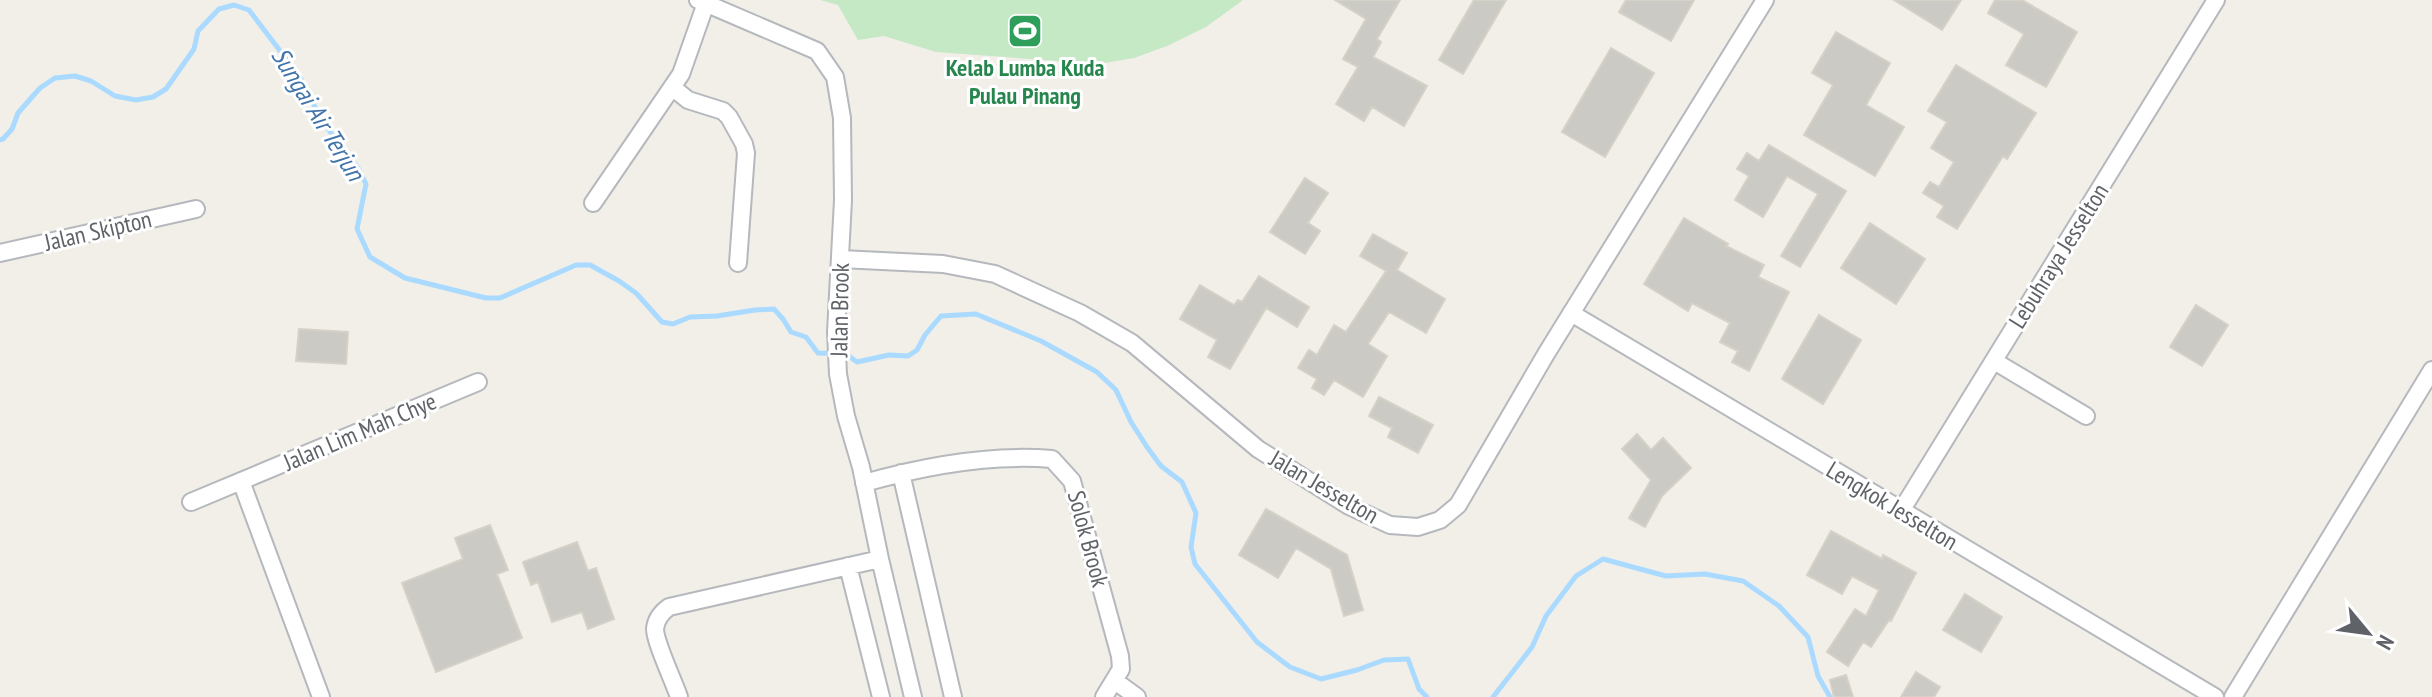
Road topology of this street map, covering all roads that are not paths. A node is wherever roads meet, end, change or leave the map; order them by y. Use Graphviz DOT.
graph roads {
  1 [pos="1765,0"];
  2 [pos="2216,0"];
  3 [pos="702,2"];
  4 [pos="672,87"];
  5 [pos="593,203"];
  6 [pos="196,209"];
  7 [pos="0,253"];
  8 [pos="841,259"];
  9 [pos="738,263"];
  10 [pos="1571,313"];
  11 [pos="1994,361"];
  12 [pos="2432,370"];
  13 [pos="478,382"];
  14 [pos="2086,416"];
  15 [pos="901,473"];
  16 [pos="241,481"];
  17 [pos="864,483"];
  18 [pos="191,502"];
  19 [pos="1901,511"];
  20 [pos="880,559"];
  21 [pos="848,566"];
  22 [pos="1115,681"];
  23 [pos="321,697"];
  24 [pos="679,697"];
  25 [pos="881,697"];
  26 [pos="913,697"];
  27 [pos="953,697"];
  28 [pos="1104,697"];
  29 [pos="1137,697"];
  30 [pos="2215,697"];
  31 [pos="2233,697"];
  1 -- 10 [label="street, Jalan Jesselton"];
  2 -- 11 [label="street, Lebuhraya Jesselton"];
  3 -- 4 [label="street"];
  3 -- 8 [label="street, Jalan Brook"];
  4 -- 5 [label="street"];
  4 -- 9 [label="street"];
  6 -- 7 [label="street, Jalan Skipton"];
  8 -- 10 [label="street, Jalan Jesselton"];
  8 -- 17 [label="street, Jalan Brook"];
  10 -- 19 [label="street, Lengkok Jesselton"];
  11 -- 14 [label="street"];
  11 -- 19 [label="street, Lebuhraya Jesselton"];
  12 -- 31 [label="street"];
  13 -- 16 [label="street, Jalan Lim Mah Chye"];
  15 -- 17 [label="street, Solok Brook"];
  15 -- 22 [label="street, Solok Brook"];
  15 -- 27 [label="street"];
  16 -- 18 [label="street, Jalan Lim Mah Chye"];
  16 -- 23 [label="street"];
  17 -- 20 [label="street, Jalan Brook"];
  19 -- 30 [label="street, Lengkok Jesselton"];
  20 -- 21 [label="street"];
  20 -- 26 [label="street, Jalan Brook"];
  21 -- 24 [label="street"];
  21 -- 25 [label="street"];
  22 -- 28 [label="street"];
  22 -- 29 [label="street"];
}
